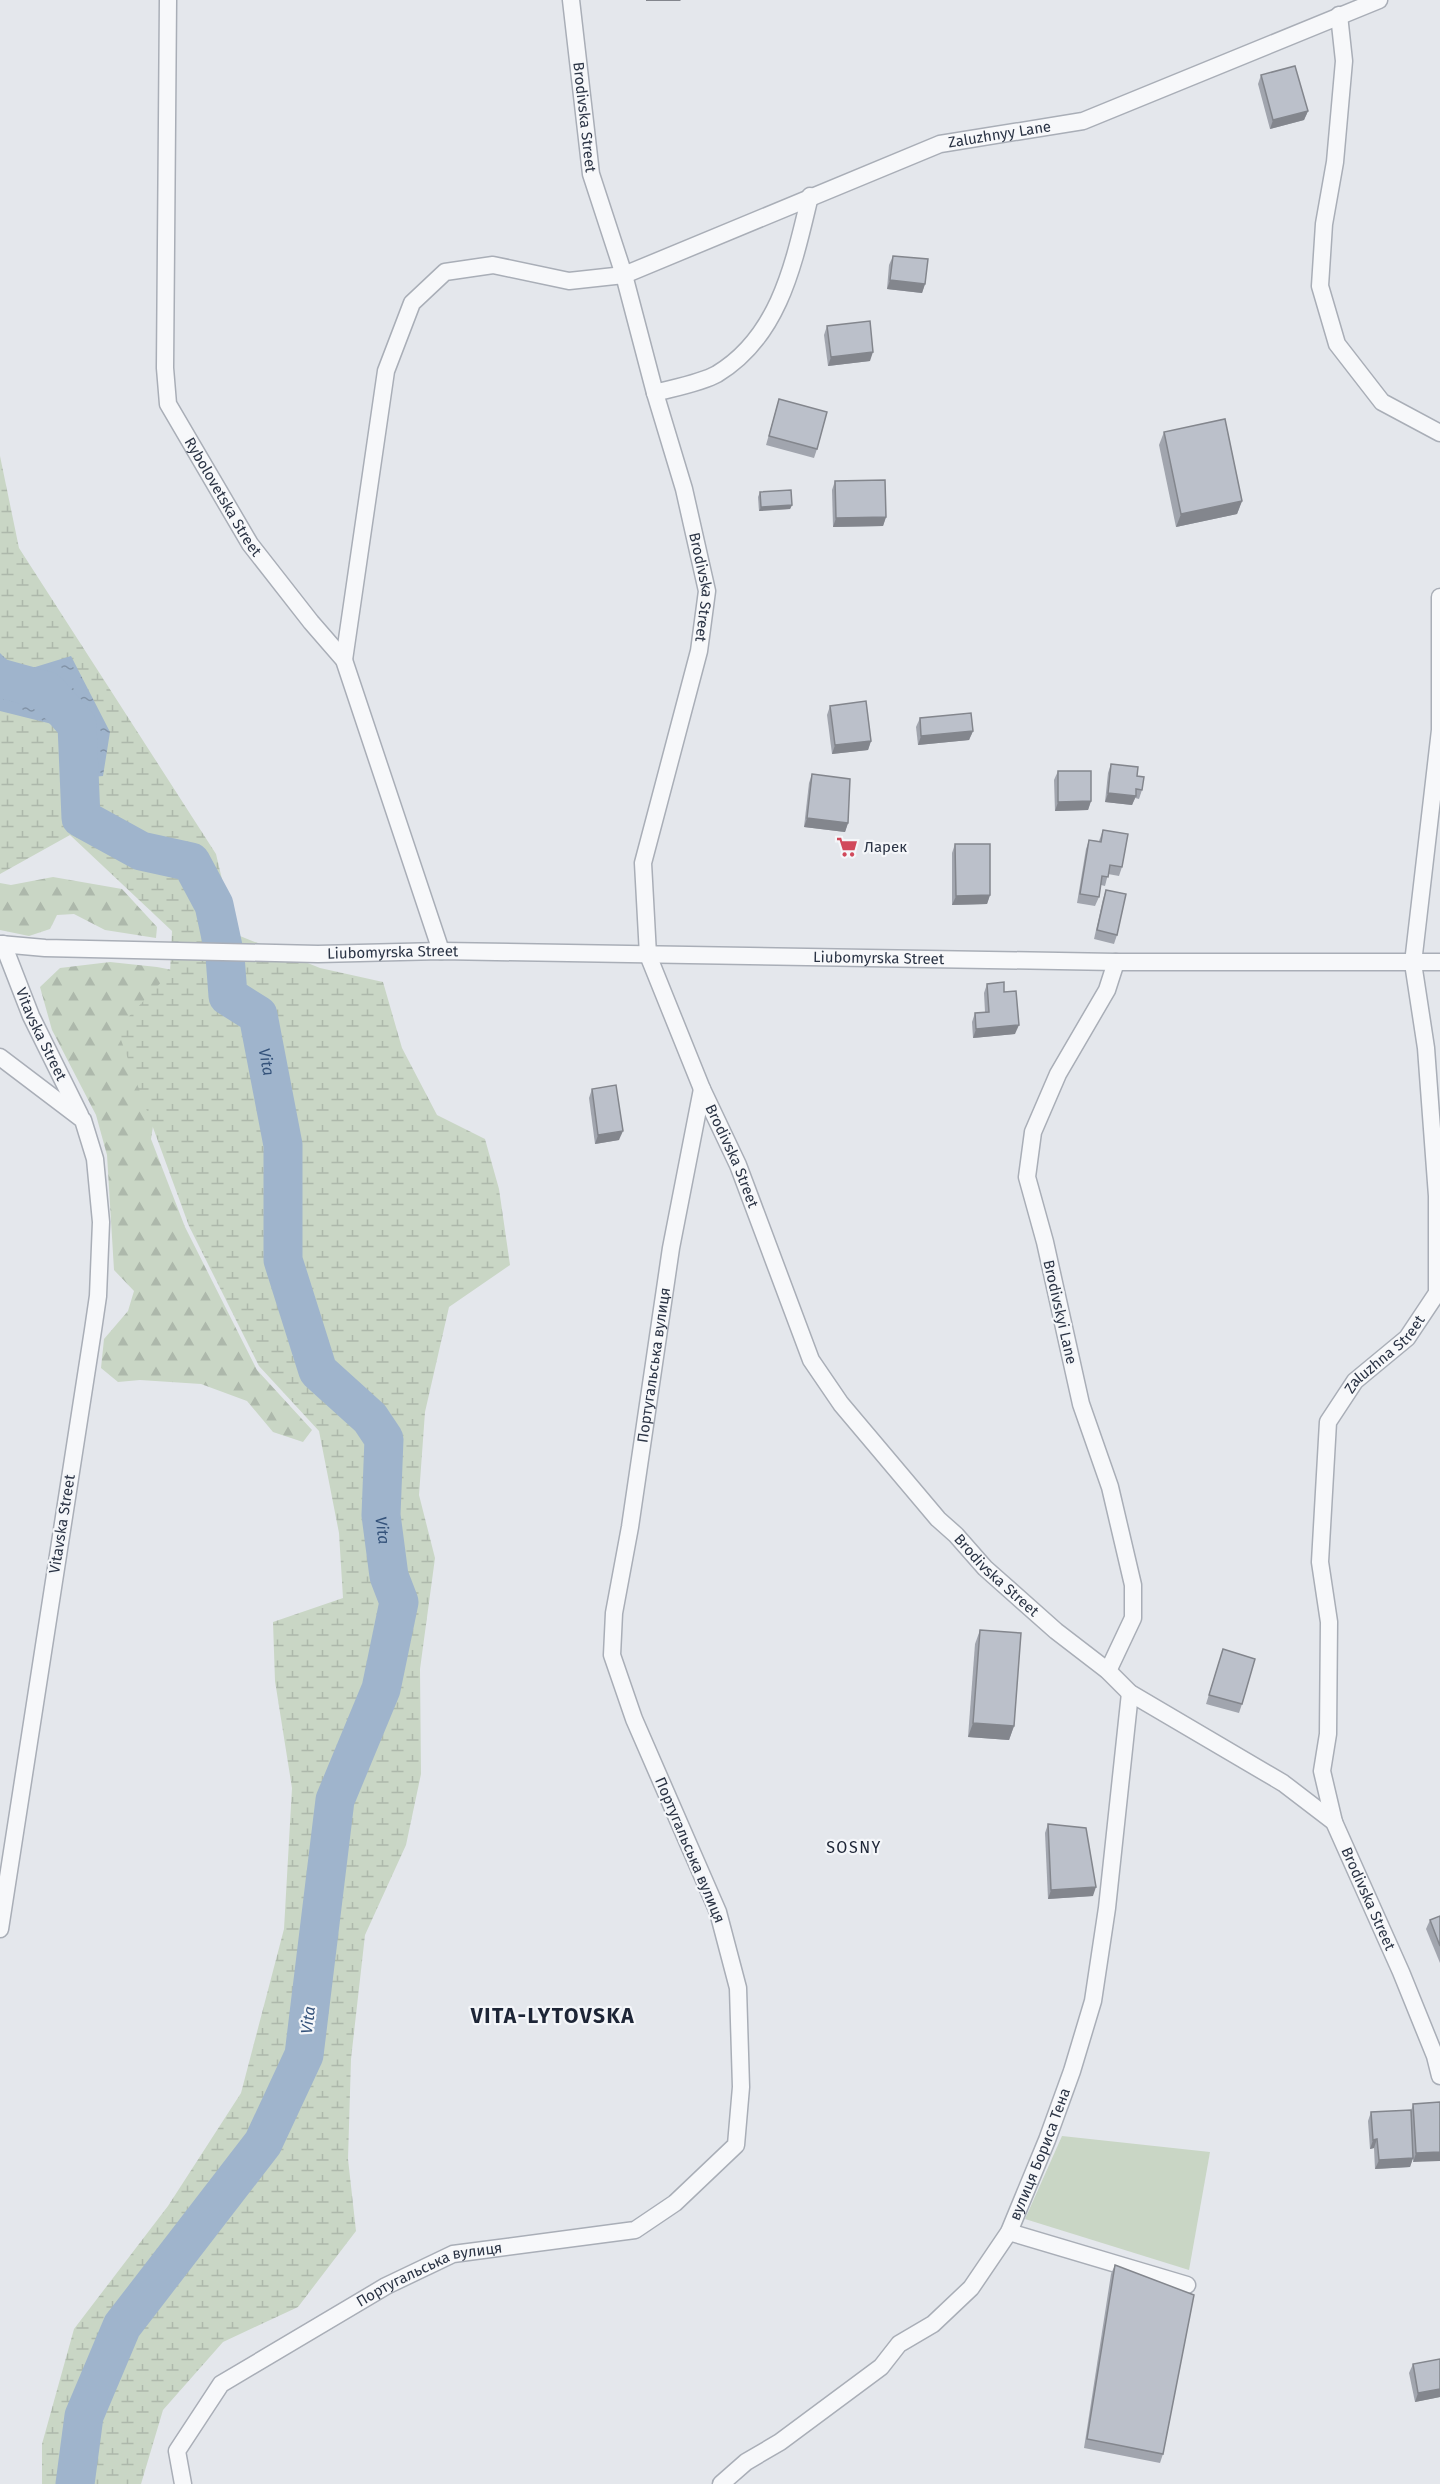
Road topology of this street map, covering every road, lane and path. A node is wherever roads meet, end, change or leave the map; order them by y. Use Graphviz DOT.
graph roads {
  1 [pos="168,0"];
  2 [pos="571,0"];
  3 [pos="1379,0"];
  4 [pos="1339,15"];
  5 [pos="810,196"];
  6 [pos="624,275"];
  7 [pos="655,393"];
  8 [pos="1440,433"];
  9 [pos="1440,597"];
  10 [pos="344,660"];
  11 [pos="2,944"];
  12 [pos="441,951"];
  13 [pos="648,955"];
  14 [pos="1116,962"];
  15 [pos="1440,962"];
  16 [pos="1413,963"];
  17 [pos="0,1057"];
  18 [pos="702,1089"];
  19 [pos="82,1120"];
  20 [pos="1108,1671"];
  21 [pos="1130,1693"];
  22 [pos="1334,1822"];
  23 [pos="0,1929"];
  24 [pos="1440,2076"];
  25 [pos="1009,2232"];
  26 [pos="1186,2285"];
  27 [pos="183,2484"];
  28 [pos="721,2484"];
  1 -- 10 [label="street, Rybolovetska Street"];
  2 -- 6 [label="street, Brodivska Street"];
  3 -- 4 [label="street, Zaluzhnyy Lane"];
  4 -- 5 [label="street, Zaluzhnyy Lane"];
  4 -- 8 [label="street"];
  5 -- 6 [label="street, Zaluzhnyy Lane"];
  5 -- 7 [label="street"];
  6 -- 7 [label="street, Brodivska Street"];
  6 -- 10 [label="street, Zaluzhnyy Lane"];
  7 -- 13 [label="street, Brodivska Street"];
  9 -- 16 [label="street, Zaluzhna Street"];
  10 -- 12 [label="street, Rybolovetska Street"];
  11 -- 12 [label="street, Liubomyrska Street"];
  11 -- 19 [label="street, Vitavska Street"];
  12 -- 13 [label="street, Liubomyrska Street"];
  13 -- 14 [label="street, Liubomyrska Street"];
  13 -- 18 [label="street, Brodivska Street"];
  14 -- 16 [label="street, Liubomyrska Street"];
  14 -- 20 [label="street, Brodivskyi Lane"];
  15 -- 16 [label="street, Liubomyrska Street"];
  16 -- 22 [label="street, Zaluzhna Street"];
  17 -- 19 [label="street, Vitavska Street"];
  18 -- 20 [label="street, Brodivska Street"];
  18 -- 27 [label="street, Португальська вулиця"];
  19 -- 23 [label="street, Vitavska Street"];
  20 -- 21 [label="street, Brodivska Street"];
  21 -- 22 [label="street, Brodivska Street"];
  21 -- 25 [label="street, вулиця Бориса Тена"];
  22 -- 24 [label="street, Brodivska Street"];
  25 -- 26 [label="street"];
  25 -- 28 [label="street, вулиця Бориса Тена"];
}
